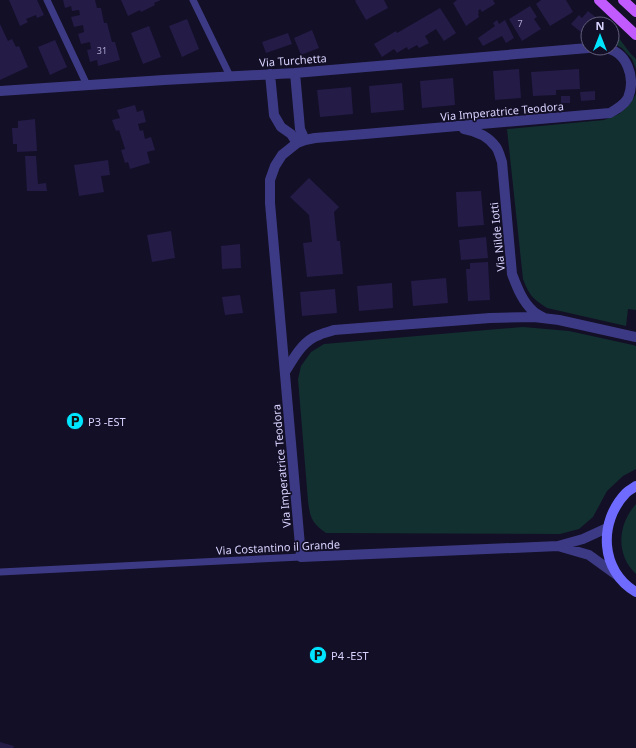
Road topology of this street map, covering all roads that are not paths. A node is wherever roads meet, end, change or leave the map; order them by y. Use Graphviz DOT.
graph roads {
  1 [pos="47,0"];
  2 [pos="193,0"];
  3 [pos="599,0"];
  4 [pos="623,0"];
  5 [pos="636,12"];
  6 [pos="636,35"];
  7 [pos="580,49"];
  8 [pos="620,54"];
  9 [pos="295,73"];
  10 [pos="270,74"];
  11 [pos="230,76"];
  12 [pos="87,85"];
  13 [pos="0,91"];
  14 [pos="452,127"];
  15 [pos="301,141"];
  16 [pos="546,319"];
  17 [pos="636,336"];
  18 [pos="285,372"];
  19 [pos="636,486"];
  20 [pos="607,528"];
  21 [pos="558,546"];
  22 [pos="301,557"];
  23 [pos="0,572"];
  24 [pos="618,576"];
  25 [pos="636,592"];
  1 -- 12 [label="lane"];
  2 -- 11 [label="lane"];
  3 -- 6 [label="main road"];
  4 -- 5 [label="main road"];
  7 -- 9 [label="street, Via Turchetta"];
  8 -- 14 [label="street, Via Imperatrice Teodora"];
  9 -- 10 [label="street, Via Turchetta"];
  9 -- 15 [label="street"];
  10 -- 11 [label="street, Via Turchetta"];
  10 -- 15 [label="street"];
  11 -- 12 [label="street, Via Turchetta"];
  12 -- 13 [label="street, Via Turchetta"];
  14 -- 15 [label="street, Via Imperatrice Teodora"];
  14 -- 16 [label="street, Via Nilde Iotti"];
  15 -- 18 [label="street, Via Imperatrice Teodora"];
  16 -- 17 [label="street, Via Nilde Iotti"];
  16 -- 18 [label="street"];
  18 -- 22 [label="street, Via Imperatrice Teodora"];
  19 -- 20 [label="main road"];
  20 -- 21 [label="street, Via Costantino il Grande"];
  20 -- 24 [label="main road"];
  21 -- 22 [label="street, Via Costantino il Grande"];
  21 -- 24 [label="street, Via Costantino il Grande"];
  22 -- 23 [label="lane, Via Costantino il Grande"];
  24 -- 25 [label="main road"];
}
